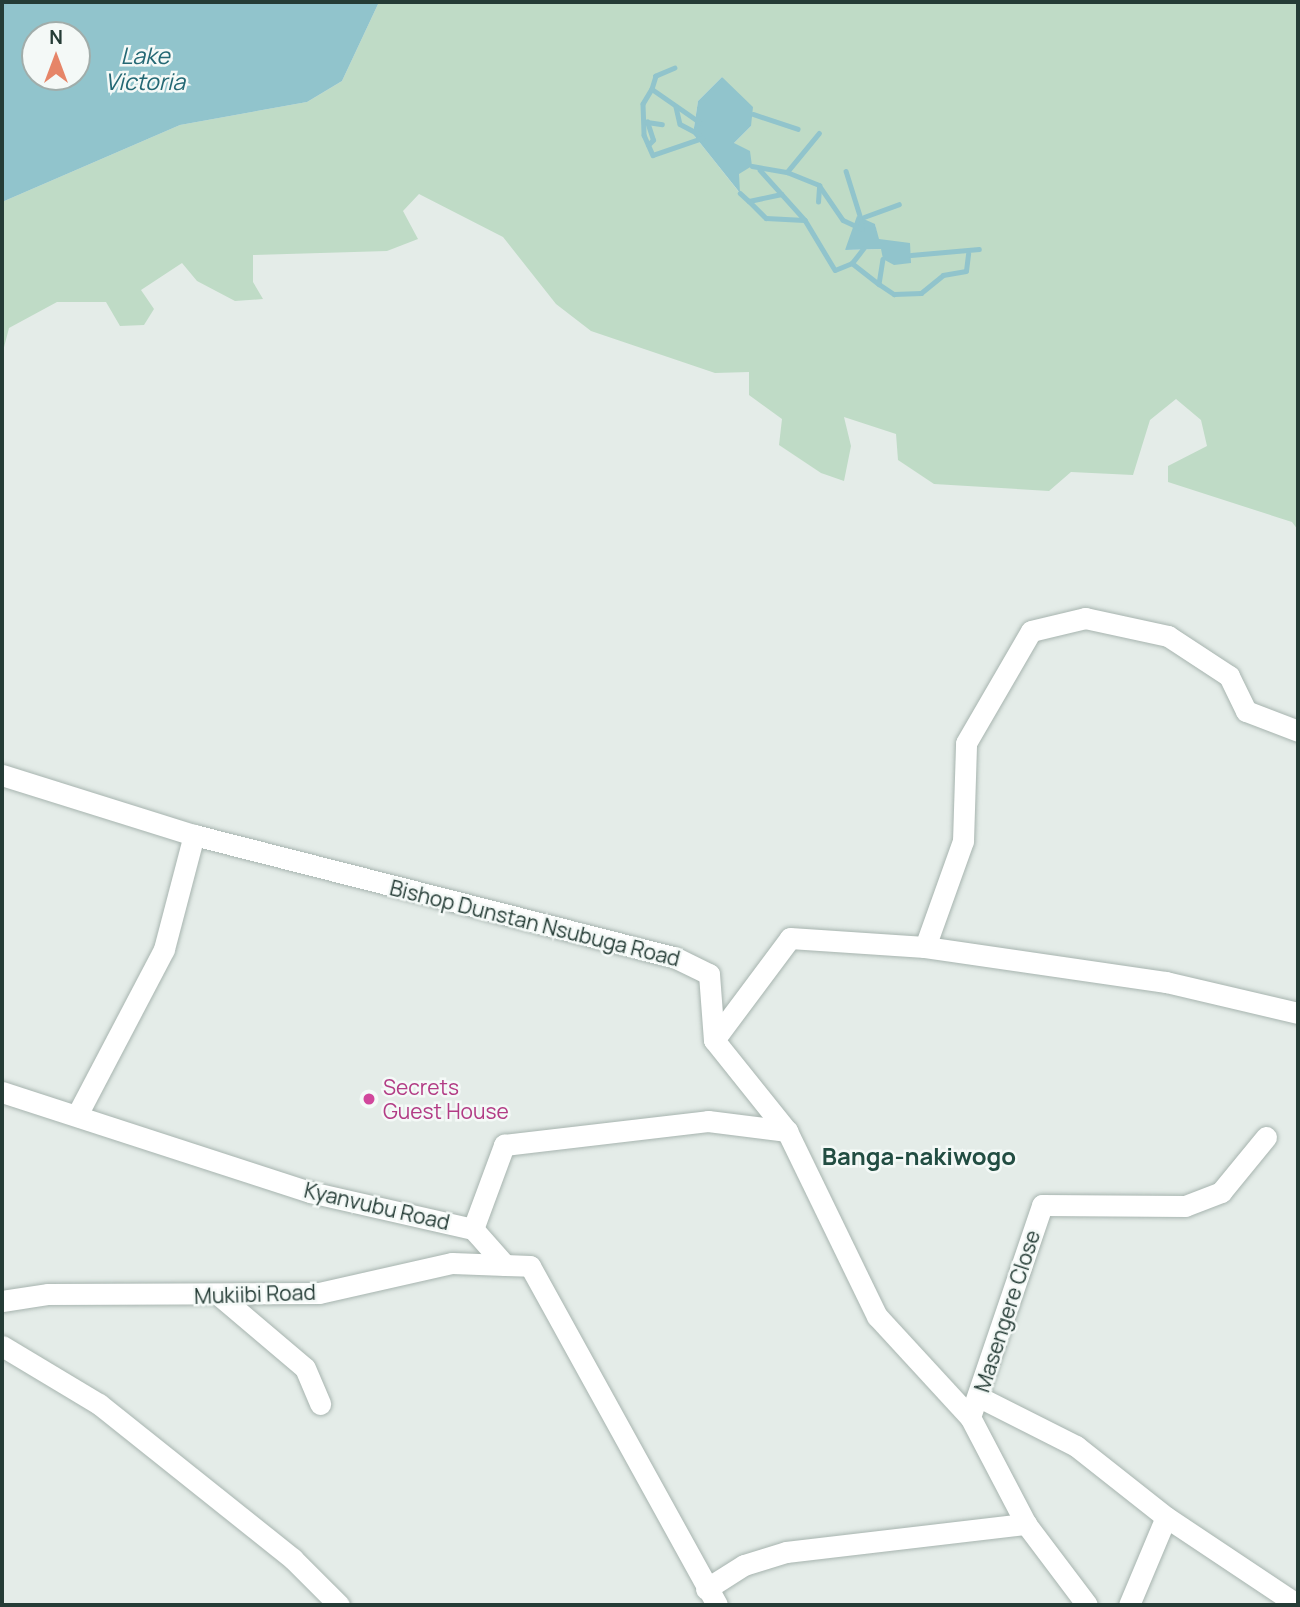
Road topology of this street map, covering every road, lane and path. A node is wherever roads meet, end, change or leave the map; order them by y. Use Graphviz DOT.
graph roads {
  1 [pos="1298,731"];
  2 [pos="2,775"];
  3 [pos="194,835"];
  4 [pos="925,947"];
  5 [pos="1298,1013"];
  6 [pos="714,1040"];
  7 [pos="2,1092"];
  8 [pos="77,1115"];
  9 [pos="786,1131"];
  10 [pos="1266,1137"];
  11 [pos="473,1229"];
  12 [pos="505,1265"];
  13 [pos="220,1296"];
  14 [pos="2,1301"];
  15 [pos="2,1346"];
  16 [pos="979,1397"];
  17 [pos="320,1404"];
  18 [pos="970,1417"];
  19 [pos="1166,1517"];
  20 [pos="1026,1524"];
  21 [pos="711,1597"];
  22 [pos="339,1605"];
  23 [pos="1087,1605"];
  24 [pos="1129,1605"];
  25 [pos="1298,1605"];
  1 -- 4 [label="street"];
  2 -- 3 [label="street, Bishop Dunstan Nsubuga Road"];
  3 -- 6 [label="street, Bishop Dunstan Nsubuga Road"];
  3 -- 8 [label="street"];
  4 -- 5 [label="street"];
  4 -- 6 [label="street"];
  6 -- 9 [label="street"];
  7 -- 8 [label="street, Kyanvubu Road"];
  8 -- 11 [label="street, Kyanvubu Road"];
  9 -- 11 [label="street"];
  9 -- 18 [label="street"];
  10 -- 16 [label="street, Masengere Close"];
  11 -- 12 [label="street, Kyanvubu Road"];
  12 -- 13 [label="street, Mukiibi Road"];
  12 -- 21 [label="street"];
  13 -- 14 [label="street, Mukiibi Road"];
  13 -- 17 [label="street"];
  15 -- 22 [label="street"];
  16 -- 18 [label="street, Masengere Close"];
  16 -- 19 [label="street"];
  18 -- 20 [label="street"];
  19 -- 24 [label="street"];
  19 -- 25 [label="street"];
  20 -- 21 [label="street"];
  20 -- 23 [label="street"];
}
